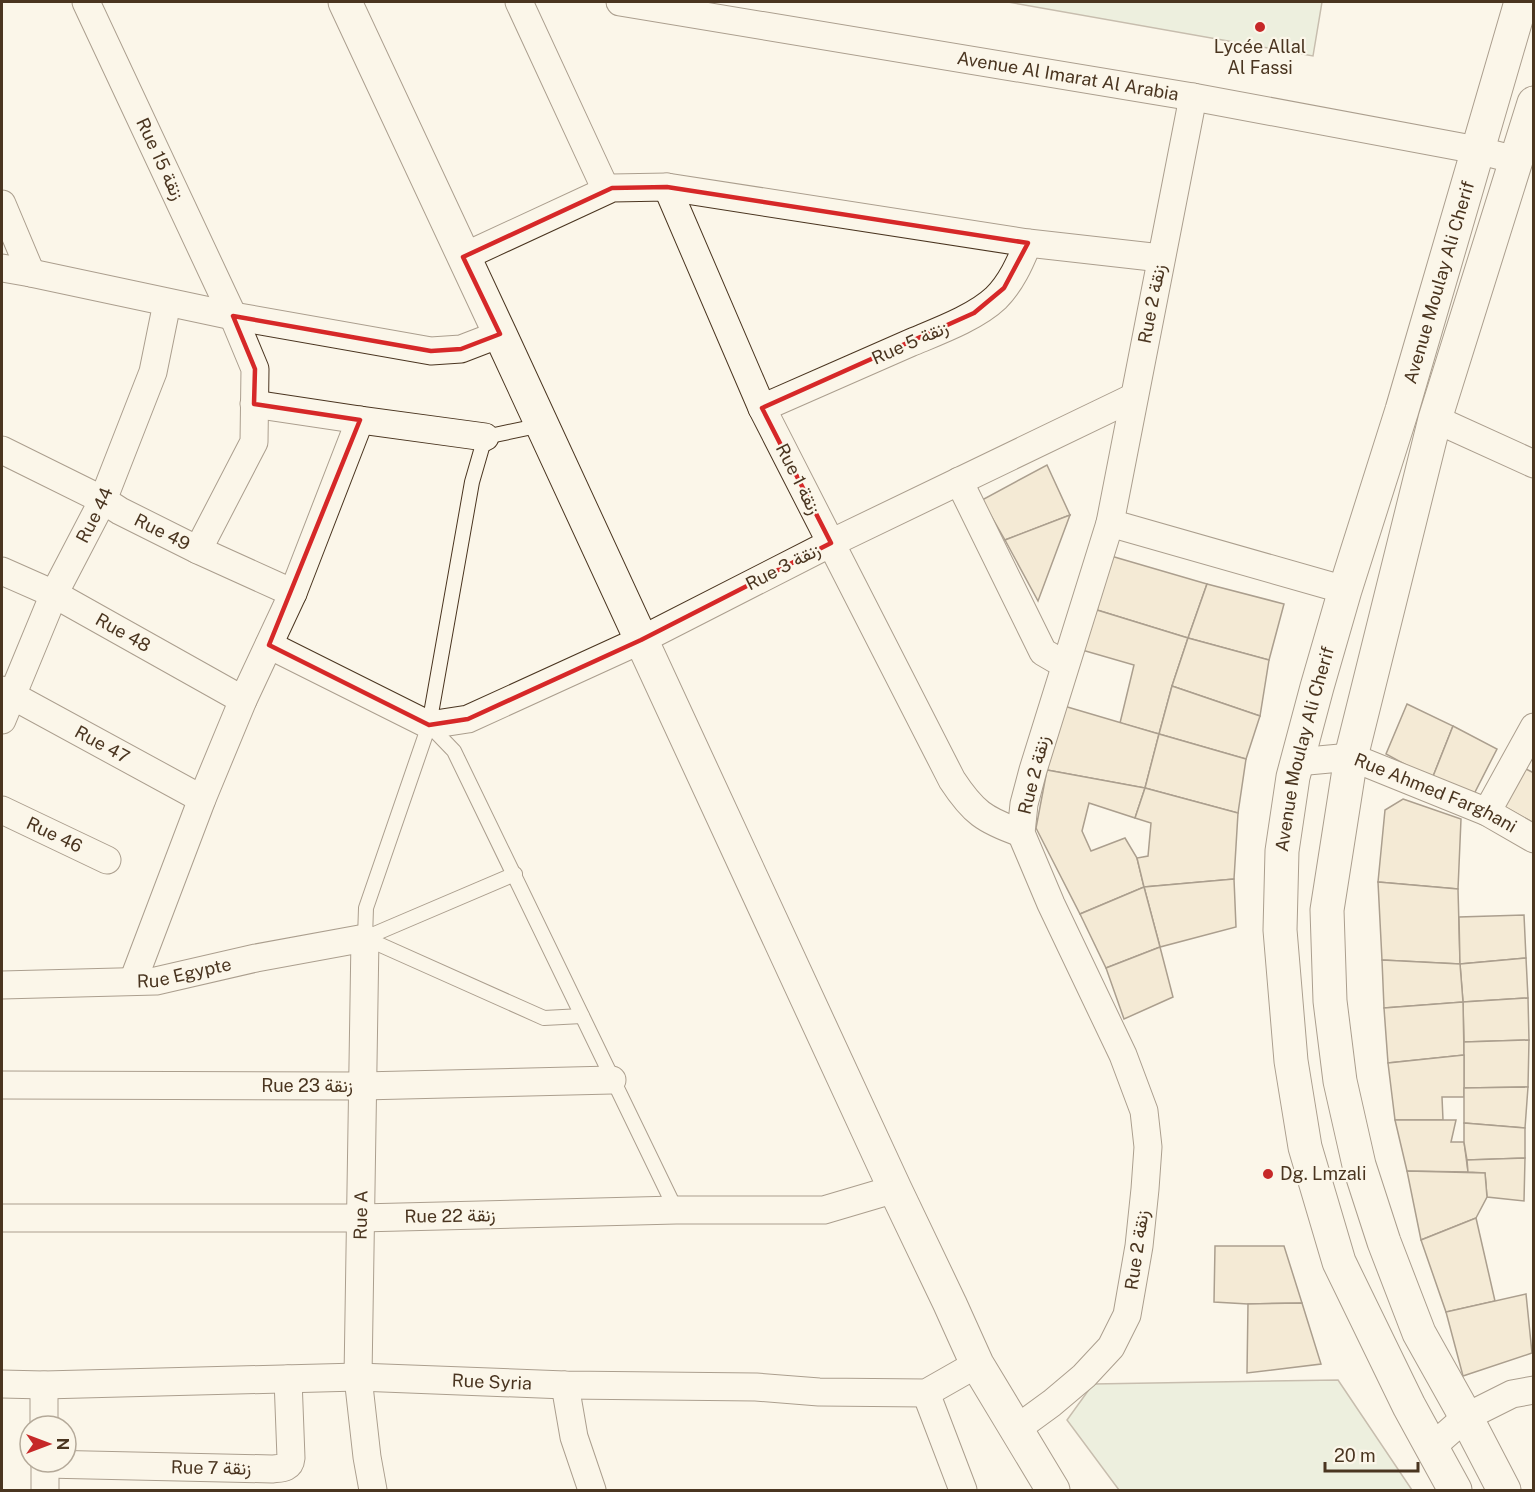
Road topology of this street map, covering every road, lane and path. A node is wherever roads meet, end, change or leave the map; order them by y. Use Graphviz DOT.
graph roads {
  1 [pos="86,2"];
  2 [pos="345,2"];
  3 [pos="519,2"];
  4 [pos="620,2"];
  5 [pos="1521,2"];
  6 [pos="1193,97"];
  7 [pos="1533,103"];
  8 [pos="1477,150"];
  9 [pos="1516,160"];
  10 [pos="668,187"];
  11 [pos="606,190"];
  12 [pos="2,204"];
  13 [pos="1028,243"];
  14 [pos="463,257"];
  15 [pos="1161,258"];
  16 [pos="2,268"];
  17 [pos="31,273"];
  18 [pos="166,303"];
  19 [pos="233,316"];
  20 [pos="500,334"];
  21 [pos="1134,397"];
  22 [pos="254,404"];
  23 [pos="762,408"];
  24 [pos="1435,419"];
  25 [pos="360,420"];
  26 [pos="542,425"];
  27 [pos="485,437"];
  28 [pos="2,450"];
  29 [pos="1533,464"];
  30 [pos="959,481"];
  31 [pos="104,500"];
  32 [pos="1110,523"];
  33 [pos="831,543"];
  34 [pos="198,550"];
  35 [pos="2,571"];
  36 [pos="1345,590"];
  37 [pos="293,593"];
  38 [pos="54,594"];
  39 [pos="641,640"];
  40 [pos="268,645"];
  41 [pos="1066,662"];
  42 [pos="7,693"];
  43 [pos="243,700"];
  44 [pos="2,720"];
  45 [pos="429,725"];
  46 [pos="1533,727"];
  47 [pos="1351,757"];
  48 [pos="1297,762"];
  49 [pos="202,799"];
  50 [pos="2,810"];
  51 [pos="1487,812"];
  52 [pos="1021,834"];
  53 [pos="1533,839"];
  54 [pos="107,860"];
  55 [pos="515,874"];
  56 [pos="365,938"];
  57 [pos="133,981"];
  58 [pos="2,985"];
  59 [pos="582,1016"];
  60 [pos="612,1080"];
  61 [pos="2,1085"];
  62 [pos="362,1086"];
  63 [pos="895,1189"];
  64 [pos="676,1210"];
  65 [pos="2,1218"];
  66 [pos="361,1218"];
  67 [pos="977,1364"];
  68 [pos="358,1377"];
  69 [pos="288,1378"];
  70 [pos="2,1384"];
  71 [pos="44,1385"];
  72 [pos="566,1385"];
  73 [pos="1533,1390"];
  74 [pos="926,1393"];
  75 [pos="45,1414"];
  76 [pos="1466,1418"];
  77 [pos="1015,1430"];
  78 [pos="1432,1447"];
  79 [pos="78,1472"];
  80 [pos="373,1491"];
  81 [pos="592,1491"];
  82 [pos="963,1491"];
  83 [pos="1053,1491"];
  84 [pos="1455,1491"];
  85 [pos="1504,1491"];
  1 -- 19 [label="street, Rue 15 زنقة"];
  2 -- 14 [label="main road"];
  3 -- 11 [label="street"];
  4 -- 6 [label="street, Avenue Al Imarat Al Arabia"];
  5 -- 8 [label="main road, Avenue Moulay Ali Cherif"];
  6 -- 8 [label="street, Avenue Al Imarat Al Arabia"];
  6 -- 15 [label="street, Rue 2 زنقة"];
  7 -- 9 [label="main road, Avenue Moulay Ali Cherif"];
  8 -- 9 [label="street, Avenue Al Imarat Al Arabia"];
  8 -- 36 [label="main road, Avenue Moulay Ali Cherif"];
  9 -- 24 [label="main road, Avenue Moulay Ali Cherif"];
  10 -- 11 [label="street"];
  10 -- 13 [label="street"];
  10 -- 23 [label="street, Rue 1 زنقة"];
  11 -- 14 [label="street"];
  12 -- 17 [label="street"];
  13 -- 15 [label="street"];
  13 -- 23 [label="street, Rue 5 زنقة"];
  14 -- 20 [label="main road"];
  15 -- 21 [label="street, Rue 2 زنقة"];
  16 -- 17 [label="street"];
  17 -- 18 [label="street"];
  18 -- 19 [label="street"];
  18 -- 31 [label="street, Rue 44"];
  19 -- 20 [label="street"];
  19 -- 22 [label="street, Rue 15 زنقة"];
  20 -- 26 [label="main road"];
  21 -- 30 [label="street, Rue 3 زنقة"];
  21 -- 32 [label="street, Rue 2 زنقة"];
  22 -- 25 [label="street"];
  22 -- 34 [label="street, Rue 15 زنقة"];
  23 -- 33 [label="street, Rue 1 زنقة"];
  24 -- 29 [label="street"];
  24 -- 47 [label="main road, Avenue Moulay Ali Cherif"];
  25 -- 27 [label="street"];
  25 -- 37 [label="street"];
  26 -- 27 [label="lane"];
  26 -- 39 [label="main road"];
  27 -- 45 [label="lane"];
  28 -- 31 [label="street, Rue 49"];
  30 -- 33 [label="street, Rue 3 زنقة"];
  30 -- 41 [label="street"];
  31 -- 34 [label="street, Rue 49"];
  31 -- 38 [label="street, Rue 44"];
  32 -- 36 [label="street"];
  32 -- 41 [label="street, Rue 2 زنقة"];
  33 -- 39 [label="street, Rue 3 زنقة"];
  33 -- 52 [label="street, Rue 1 زنقة"];
  34 -- 37 [label="street, Rue 49"];
  35 -- 38 [label="street, Rue 48"];
  36 -- 48 [label="main road, Avenue Moulay Ali Cherif"];
  37 -- 40 [label="street"];
  38 -- 42 [label="street, Rue 44"];
  38 -- 43 [label="street, Rue 48"];
  39 -- 45 [label="street, Rue 3 زنقة"];
  39 -- 63 [label="main road"];
  40 -- 43 [label="street"];
  40 -- 45 [label="street"];
  41 -- 52 [label="street, Rue 2 زنقة"];
  42 -- 44 [label="street, Rue 44"];
  42 -- 49 [label="street, Rue 47"];
  43 -- 49 [label="street"];
  45 -- 55 [label="lane"];
  45 -- 56 [label="lane"];
  46 -- 51 [label="street"];
  47 -- 48 [label="street, Rue Ahmed Farghani"];
  47 -- 51 [label="street, Rue Ahmed Farghani"];
  47 -- 76 [label="main road, Avenue Moulay Ali Cherif"];
  48 -- 78 [label="main road, Avenue Moulay Ali Cherif"];
  49 -- 57 [label="street"];
  50 -- 54 [label="street, Rue 46"];
  51 -- 53 [label="street, Rue Ahmed Farghani"];
  52 -- 77 [label="street, Rue 2 زنقة"];
  55 -- 56 [label="lane"];
  55 -- 59 [label="lane"];
  56 -- 57 [label="street, Rue Egypte"];
  56 -- 59 [label="lane"];
  56 -- 62 [label="street, Rue A"];
  57 -- 58 [label="street, Rue Egypte"];
  59 -- 60 [label="lane"];
  60 -- 62 [label="street, Rue 23 زنقة"];
  60 -- 64 [label="lane"];
  61 -- 62 [label="street, Rue 23 زنقة"];
  62 -- 66 [label="street, Rue A"];
  63 -- 64 [label="street, Rue 22 زنقة"];
  63 -- 67 [label="main road"];
  64 -- 66 [label="street, Rue 22 زنقة"];
  65 -- 66 [label="street, Rue 22 زنقة"];
  66 -- 68 [label="street, Rue A"];
  67 -- 74 [label="street"];
  67 -- 77 [label="main road"];
  68 -- 69 [label="street, Rue Syria"];
  68 -- 72 [label="street, Rue Syria"];
  68 -- 80 [label="street, Rue A"];
  69 -- 71 [label="street, Rue Syria"];
  69 -- 79 [label="street, Rue 7 زنقة"];
  70 -- 71 [label="street, Rue Syria"];
  71 -- 75 [label="street"];
  72 -- 74 [label="street, Rue Syria"];
  72 -- 81 [label="street"];
  73 -- 76 [label="street"];
  74 -- 82 [label="street"];
  76 -- 78 [label="street"];
  76 -- 85 [label="main road, Avenue Moulay Ali Cherif"];
  77 -- 83 [label="main road"];
  78 -- 84 [label="main road, Avenue Moulay Ali Cherif"];
}
